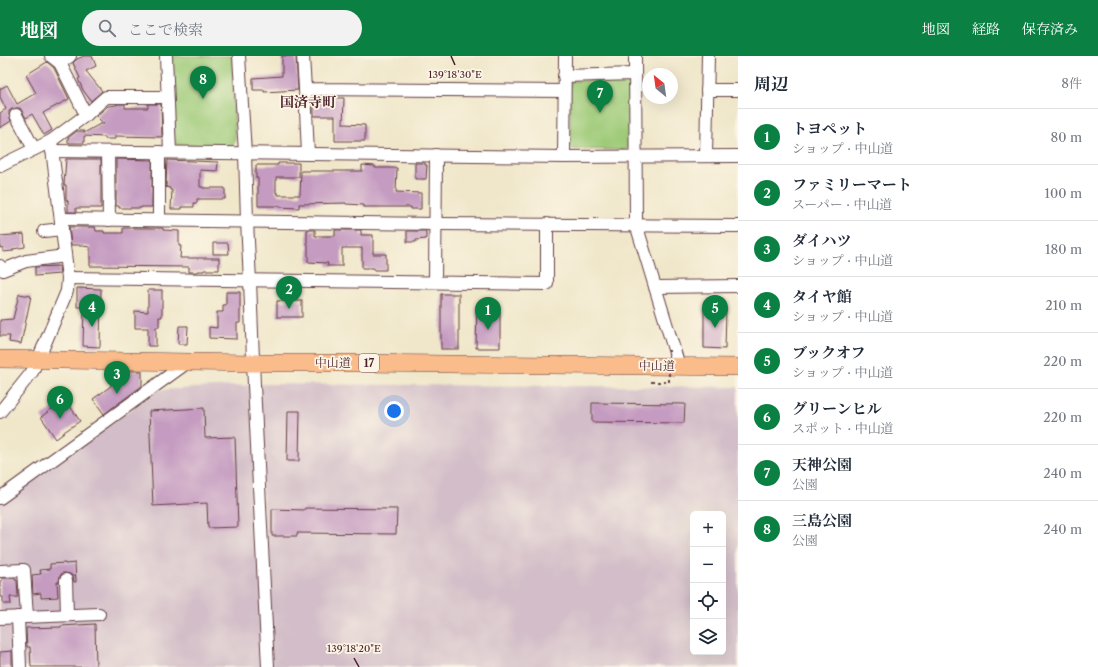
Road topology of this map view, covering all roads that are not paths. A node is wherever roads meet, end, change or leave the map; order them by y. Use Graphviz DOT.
graph roads {
  1 [pos="70,56"];
  2 [pos="166,56"];
  3 [pos="239,56"];
  4 [pos="303,56"];
  5 [pos="565,56"];
  6 [pos="635,56"];
  7 [pos="708,56"];
  8 [pos="56,60"];
  9 [pos="634,74"];
  10 [pos="564,76"];
  11 [pos="305,89"];
  12 [pos="707,90"];
  13 [pos="738,90"];
  14 [pos="564,91"];
  15 [pos="167,98"];
  16 [pos="16,115"];
  17 [pos="86,115"];
  18 [pos="52,146"];
  19 [pos="34,149"];
  20 [pos="108,152"];
  21 [pos="165,152"];
  22 [pos="245,153"];
  23 [pos="308,154"];
  24 [pos="436,155"];
  25 [pos="564,156"];
  26 [pos="635,156"];
  27 [pos="706,156"];
  28 [pos="738,156"];
  29 [pos="1,164"];
  30 [pos="109,220"];
  31 [pos="159,220"];
  32 [pos="247,221"];
  33 [pos="62,224"];
  34 [pos="436,224"];
  35 [pos="547,224"];
  36 [pos="636,224"];
  37 [pos="738,226"];
  38 [pos="44,232"];
  39 [pos="65,256"];
  40 [pos="0,266"];
  41 [pos="68,278"];
  42 [pos="250,281"];
  43 [pos="435,282"];
  44 [pos="655,286"];
  45 [pos="738,286"];
  46 [pos="0,359"];
  47 [pos="38,360"];
  48 [pos="188,362"];
  49 [pos="253,364"];
  50 [pos="679,366"];
  51 [pos="738,366"];
  52 [pos="0,412"];
  53 [pos="0,498"];
  54 [pos="0,571"];
  55 [pos="66,580"];
  56 [pos="99,614"];
  57 [pos="67,615"];
  58 [pos="22,617"];
  59 [pos="0,618"];
  60 [pos="20,667"];
  61 [pos="268,667"];
  1 -- 8 [label="street"];
  2 -- 15 [label="street"];
  3 -- 22 [label="street"];
  4 -- 11 [label="street"];
  5 -- 10 [label="street"];
  6 -- 9 [label="street"];
  7 -- 12 [label="street"];
  8 -- 17 [label="street"];
  9 -- 10 [label="street"];
  9 -- 26 [label="street"];
  10 -- 14 [label="street"];
  11 -- 14 [label="street"];
  11 -- 23 [label="street"];
  12 -- 13 [label="street"];
  12 -- 27 [label="street"];
  14 -- 25 [label="street"];
  15 -- 17 [label="street"];
  15 -- 21 [label="street"];
  16 -- 19 [label="street"];
  17 -- 18 [label="street"];
  18 -- 19 [label="street"];
  18 -- 20 [label="street"];
  18 -- 33 [label="street"];
  19 -- 29 [label="street"];
  20 -- 21 [label="street"];
  20 -- 30 [label="street"];
  21 -- 22 [label="street"];
  21 -- 31 [label="street"];
  22 -- 23 [label="street"];
  22 -- 32 [label="street"];
  23 -- 24 [label="street"];
  24 -- 25 [label="street"];
  24 -- 34 [label="street"];
  25 -- 26 [label="street"];
  26 -- 27 [label="street"];
  26 -- 36 [label="street"];
  27 -- 28 [label="street"];
  30 -- 31 [label="street"];
  30 -- 33 [label="street"];
  31 -- 32 [label="street"];
  32 -- 34 [label="street"];
  32 -- 42 [label="street"];
  33 -- 38 [label="street"];
  33 -- 39 [label="street"];
  34 -- 35 [label="street"];
  34 -- 43 [label="street"];
  35 -- 36 [label="street"];
  35 -- 43 [label="street"];
  36 -- 37 [label="street"];
  36 -- 44 [label="street"];
  39 -- 40 [label="street"];
  39 -- 41 [label="street"];
  41 -- 42 [label="street"];
  41 -- 47 [label="street"];
  42 -- 43 [label="street"];
  42 -- 49 [label="street"];
  44 -- 45 [label="street"];
  44 -- 50 [label="street"];
  46 -- 47 [label="highway, 中山道 / 17"];
  47 -- 48 [label="highway, 中山道 / 17"];
  47 -- 52 [label="street"];
  48 -- 49 [label="highway, 中山道 / 17"];
  48 -- 53 [label="street"];
  49 -- 50 [label="highway, 中山道 / 17"];
  49 -- 61 [label="street"];
  50 -- 51 [label="highway, 中山道 / 17"];
  54 -- 58 [label="street"];
  55 -- 57 [label="street"];
  56 -- 57 [label="street"];
  57 -- 58 [label="street"];
  58 -- 59 [label="street"];
  58 -- 60 [label="street"];
}
